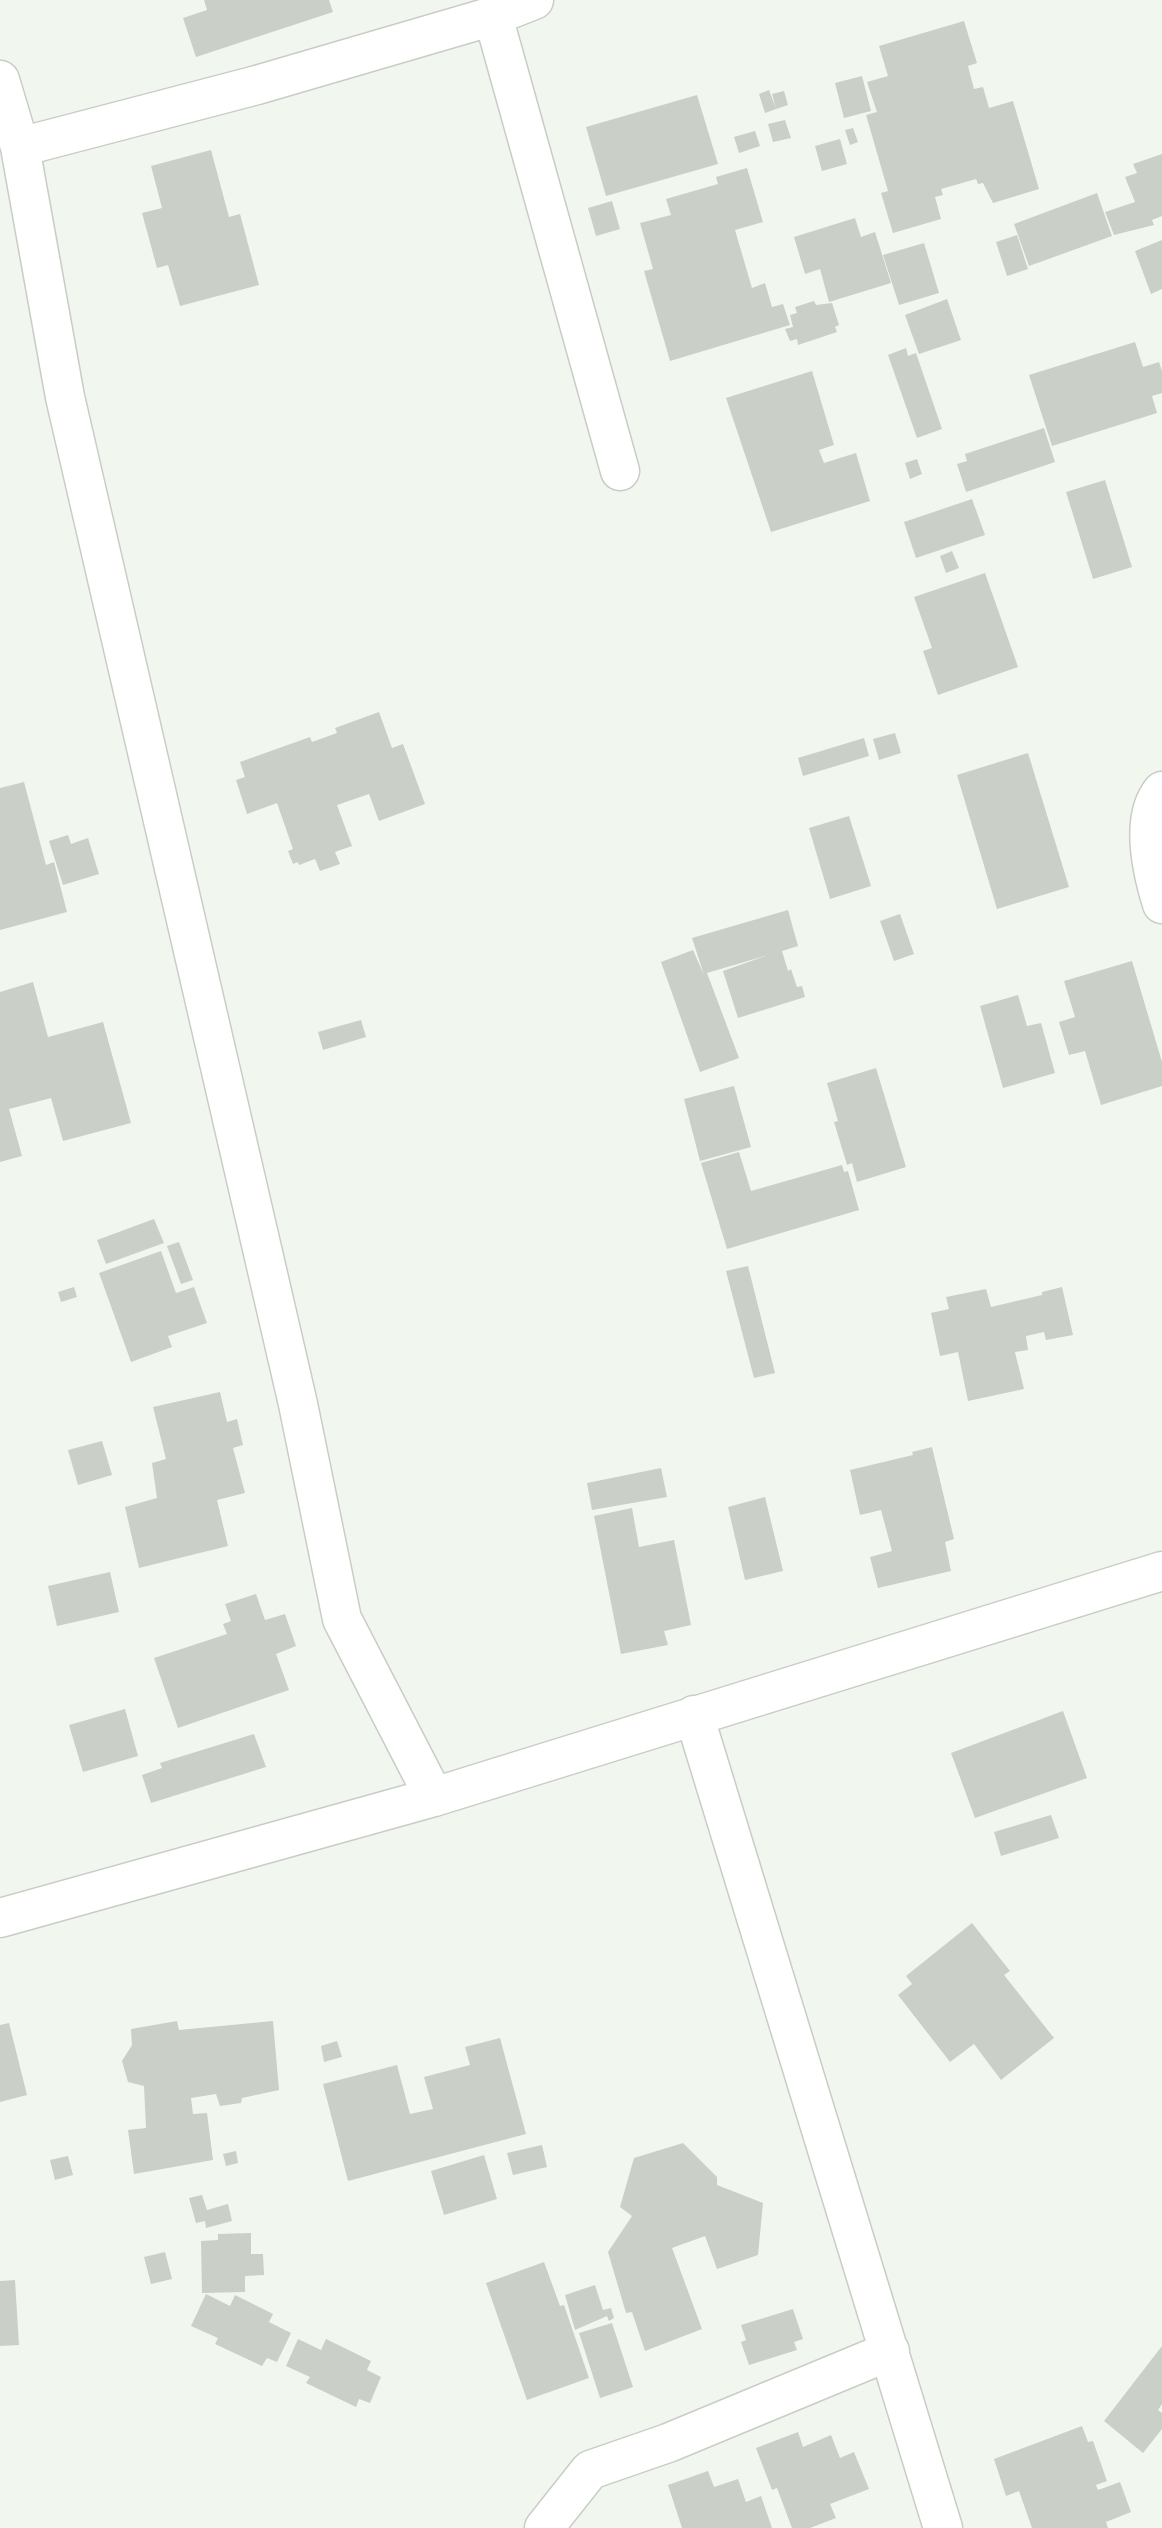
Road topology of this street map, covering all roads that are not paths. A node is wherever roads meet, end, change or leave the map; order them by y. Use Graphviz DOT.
graph roads {
  1 [pos="534,0"];
  2 [pos="493,16"];
  3 [pos="0,80"];
  4 [pos="20,147"];
  5 [pos="620,471"];
  6 [pos="1162,791"];
  7 [pos="1162,904"];
  8 [pos="1162,1571"];
  9 [pos="694,1715"];
  10 [pos="434,1797"];
  11 [pos="0,1918"];
  12 [pos="890,2351"];
  13 [pos="544,2528"];
  14 [pos="943,2528"];
  1 -- 2 [label="street"];
  2 -- 4 [label="street"];
  2 -- 5 [label="street"];
  3 -- 4 [label="street"];
  4 -- 10 [label="street"];
  6 -- 7 [label="street"];
  8 -- 9 [label="street"];
  9 -- 10 [label="street"];
  9 -- 12 [label="street"];
  10 -- 11 [label="street"];
  12 -- 13 [label="street"];
  12 -- 14 [label="street"];
}
